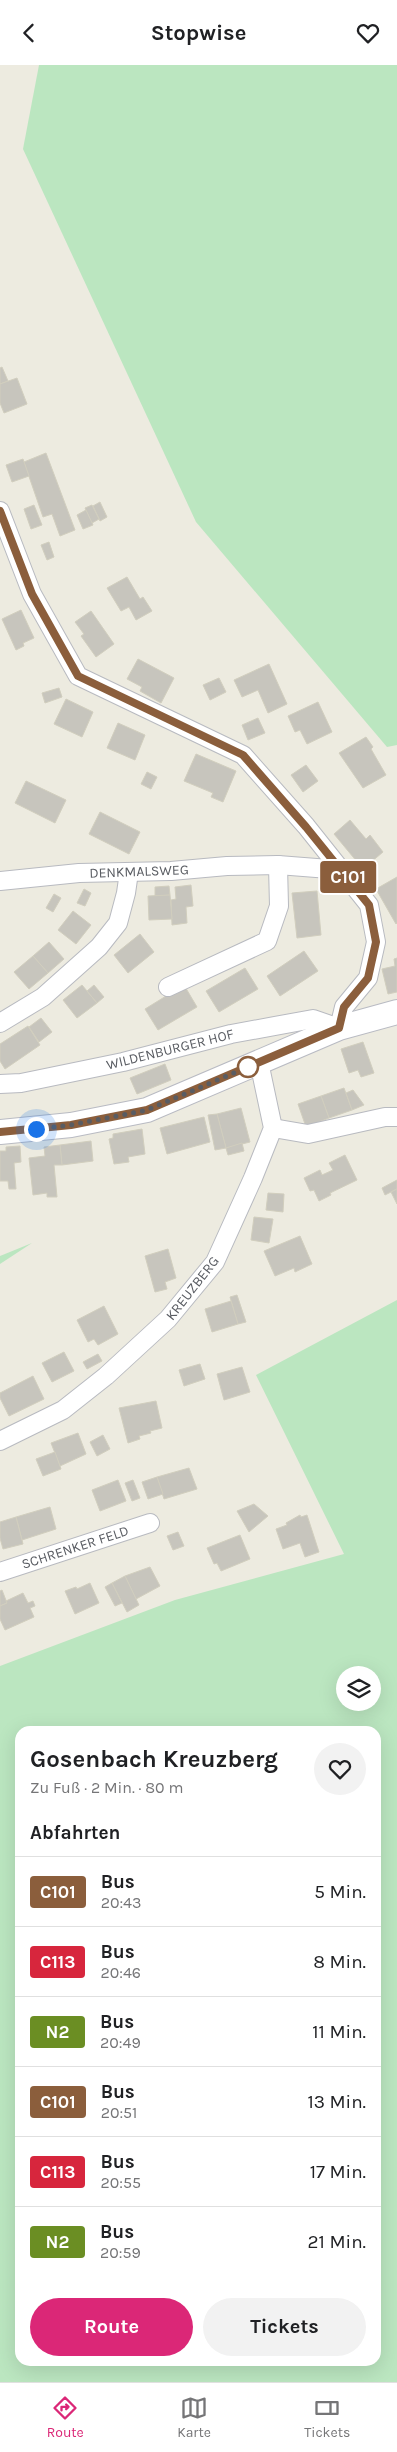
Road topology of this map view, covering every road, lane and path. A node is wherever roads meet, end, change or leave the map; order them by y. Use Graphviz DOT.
graph roads {
  1 [pos="0,511"];
  2 [pos="278,865"];
  3 [pos="342,870"];
  4 [pos="129,872"];
  5 [pos="0,881"];
  6 [pos="168,987"];
  7 [pos="397,1012"];
  8 [pos="0,1023"];
  9 [pos="339,1028"];
  10 [pos="259,1062"];
  11 [pos="0,1084"];
  12 [pos="397,1117"];
  13 [pos="273,1128"];
  14 [pos="0,1132"];
  15 [pos="0,1441"];
  16 [pos="150,1523"];
  17 [pos="0,1572"];
  1 -- 3 [label="street"];
  2 -- 3 [label="street, DENKMALSWEG"];
  2 -- 4 [label="street, DENKMALSWEG"];
  2 -- 6 [label="street"];
  3 -- 9 [label="street"];
  4 -- 5 [label="street, DENKMALSWEG"];
  4 -- 8 [label="street"];
  7 -- 9 [label="main road"];
  9 -- 10 [label="main road"];
  9 -- 11 [label="street, WILDENBURGER HOF"];
  10 -- 13 [label="street"];
  10 -- 14 [label="main road"];
  12 -- 13 [label="street"];
  13 -- 15 [label="street, KREUZBERG"];
  16 -- 17 [label="street, SCHRENKER FELD"];
}
